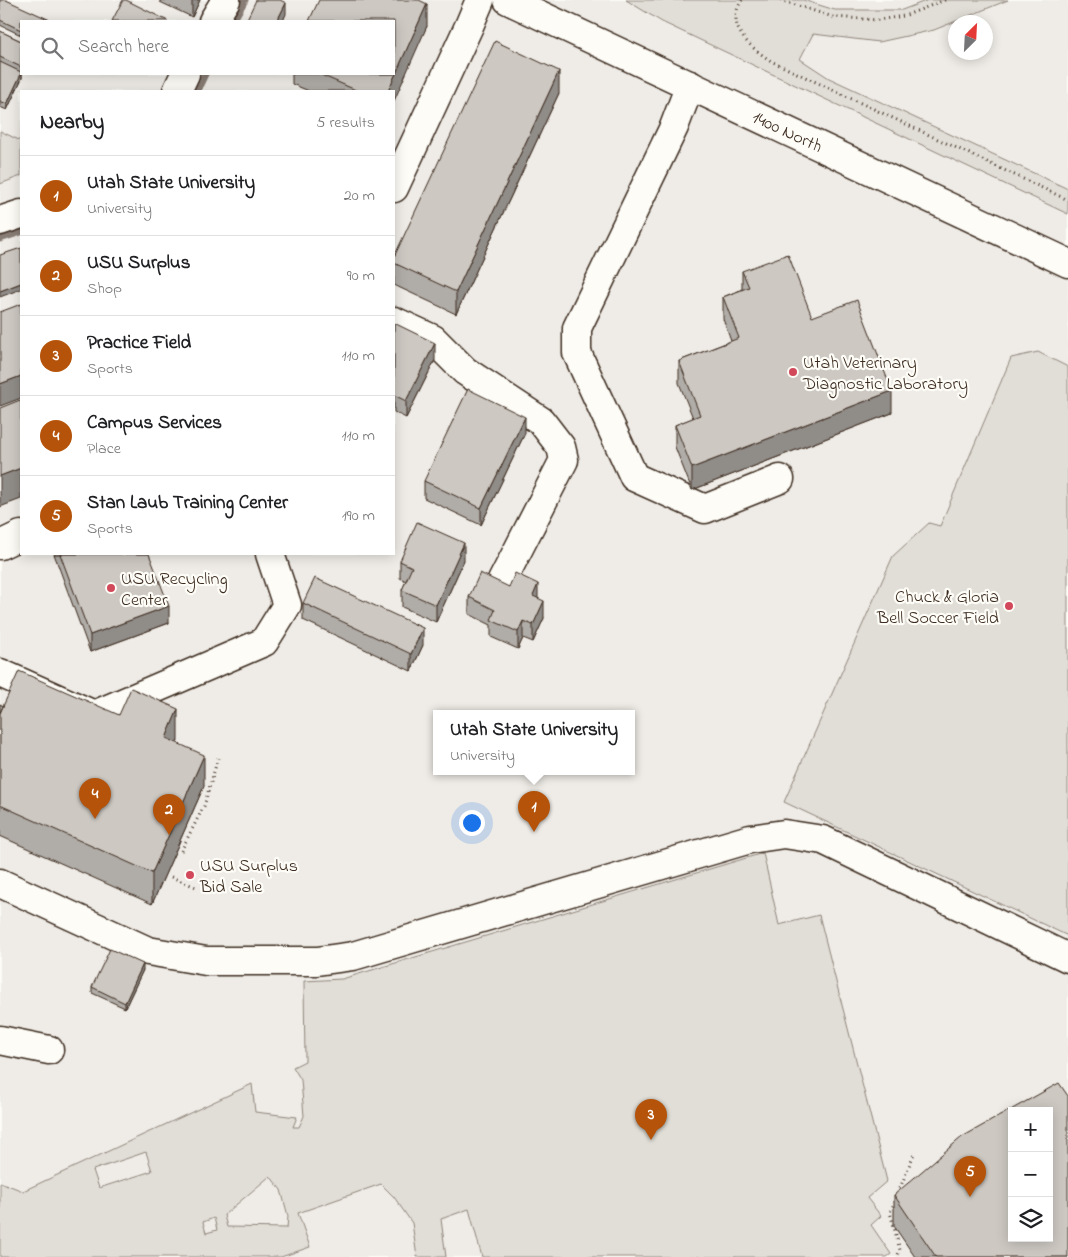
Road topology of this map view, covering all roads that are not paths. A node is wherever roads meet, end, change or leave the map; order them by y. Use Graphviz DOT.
graph roads {
  1 [pos="226,0"];
  2 [pos="480,0"];
  3 [pos="508,0"];
  4 [pos="214,20"];
  5 [pos="185,75"];
  6 [pos="690,85"];
  7 [pos="177,90"];
  8 [pos="395,182"];
  9 [pos="20,214"];
  10 [pos="0,221"];
  11 [pos="1068,263"];
  12 [pos="395,321"];
  13 [pos="780,479"];
  14 [pos="20,535"];
  15 [pos="0,545"];
  16 [pos="270,555"];
  17 [pos="502,581"];
  18 [pos="0,673"];
  19 [pos="0,884"];
  20 [pos="1068,958"];
  21 [pos="0,1040"];
  22 [pos="50,1050"];
  1 -- 4 [label="street"];
  2 -- 8 [label="street"];
  3 -- 6 [label="street, 1400 North"];
  5 -- 7 [label="street"];
  6 -- 11 [label="street, 1400 North"];
  6 -- 13 [label="street"];
  9 -- 10 [label="street"];
  12 -- 17 [label="street"];
  14 -- 15 [label="street"];
  16 -- 18 [label="street"];
  19 -- 20 [label="street"];
  21 -- 22 [label="street"];
}
